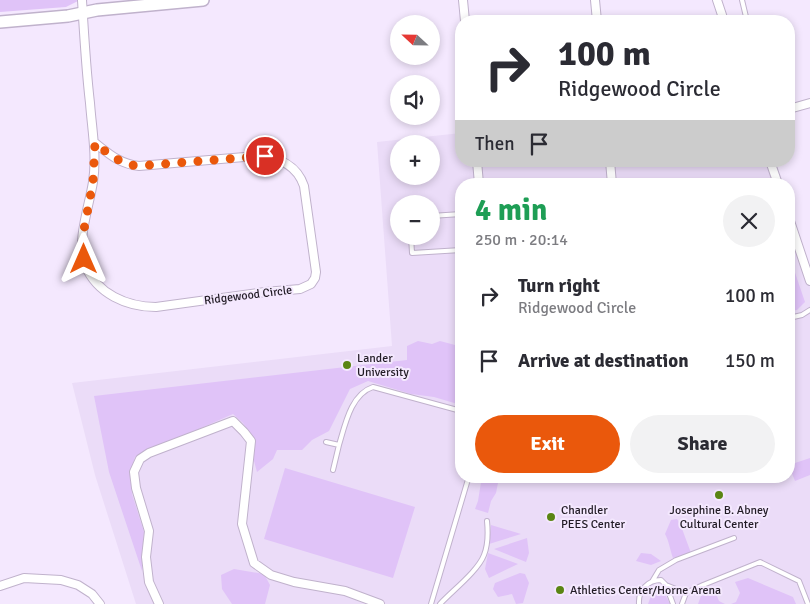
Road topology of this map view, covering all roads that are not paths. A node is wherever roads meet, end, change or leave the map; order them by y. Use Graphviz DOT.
graph roads {
  1 [pos="82,0"];
  2 [pos="203,0"];
  3 [pos="463,0"];
  4 [pos="595,0"];
  5 [pos="717,0"];
  6 [pos="742,0"];
  7 [pos="82,13"];
  8 [pos="464,15"];
  9 [pos="596,15"];
  10 [pos="722,15"];
  11 [pos="746,15"];
  12 [pos="0,22"];
  13 [pos="810,103"];
  14 [pos="795,107"];
  15 [pos="95,143"];
  16 [pos="455,214"];
  17 [pos="440,215"];
  18 [pos="795,236"];
  19 [pos="412,245"];
  20 [pos="455,250"];
  21 [pos="810,281"];
  22 [pos="810,310"];
  23 [pos="795,317"];
  24 [pos="455,409"];
  25 [pos="326,442"];
  26 [pos="339,446"];
  27 [pos="333,470"];
  28 [pos="467,483"];
  29 [pos="487,521"];
  30 [pos="734,538"];
  31 [pos="653,580"];
  32 [pos="666,585"];
  33 [pos="0,586"];
  34 [pos="686,593"];
  35 [pos="100,604"];
  36 [pos="159,604"];
  37 [pos="380,604"];
  38 [pos="431,604"];
  39 [pos="440,604"];
  40 [pos="639,604"];
  41 [pos="673,604"];
  42 [pos="682,604"];
  43 [pos="808,604"];
  1 -- 7 [label="street, Ridgewood Circle"];
  2 -- 7 [label="main road"];
  3 -- 8 [label="street"];
  4 -- 9 [label="street"];
  5 -- 10 [label="street"];
  6 -- 11 [label="lane"];
  7 -- 12 [label="main road"];
  7 -- 15 [label="street, Ridgewood Circle"];
  13 -- 14 [label="street"];
  15 -- 15 [label="street, Ridgewood Circle"];
  16 -- 17 [label="lane"];
  18 -- 21 [label="street"];
  19 -- 20 [label="lane"];
  22 -- 23 [label="lane"];
  24 -- 26 [label="lane"];
  25 -- 26 [label="lane"];
  26 -- 27 [label="lane"];
  28 -- 38 [label="lane"];
  29 -- 39 [label="lane"];
  30 -- 31 [label="lane"];
  31 -- 32 [label="lane"];
  31 -- 40 [label="lane"];
  32 -- 34 [label="lane"];
  32 -- 41 [label="lane"];
  33 -- 35 [label="street"];
  34 -- 42 [label="lane"];
  34 -- 43 [label="lane"];
  36 -- 37 [label="street"];
}
